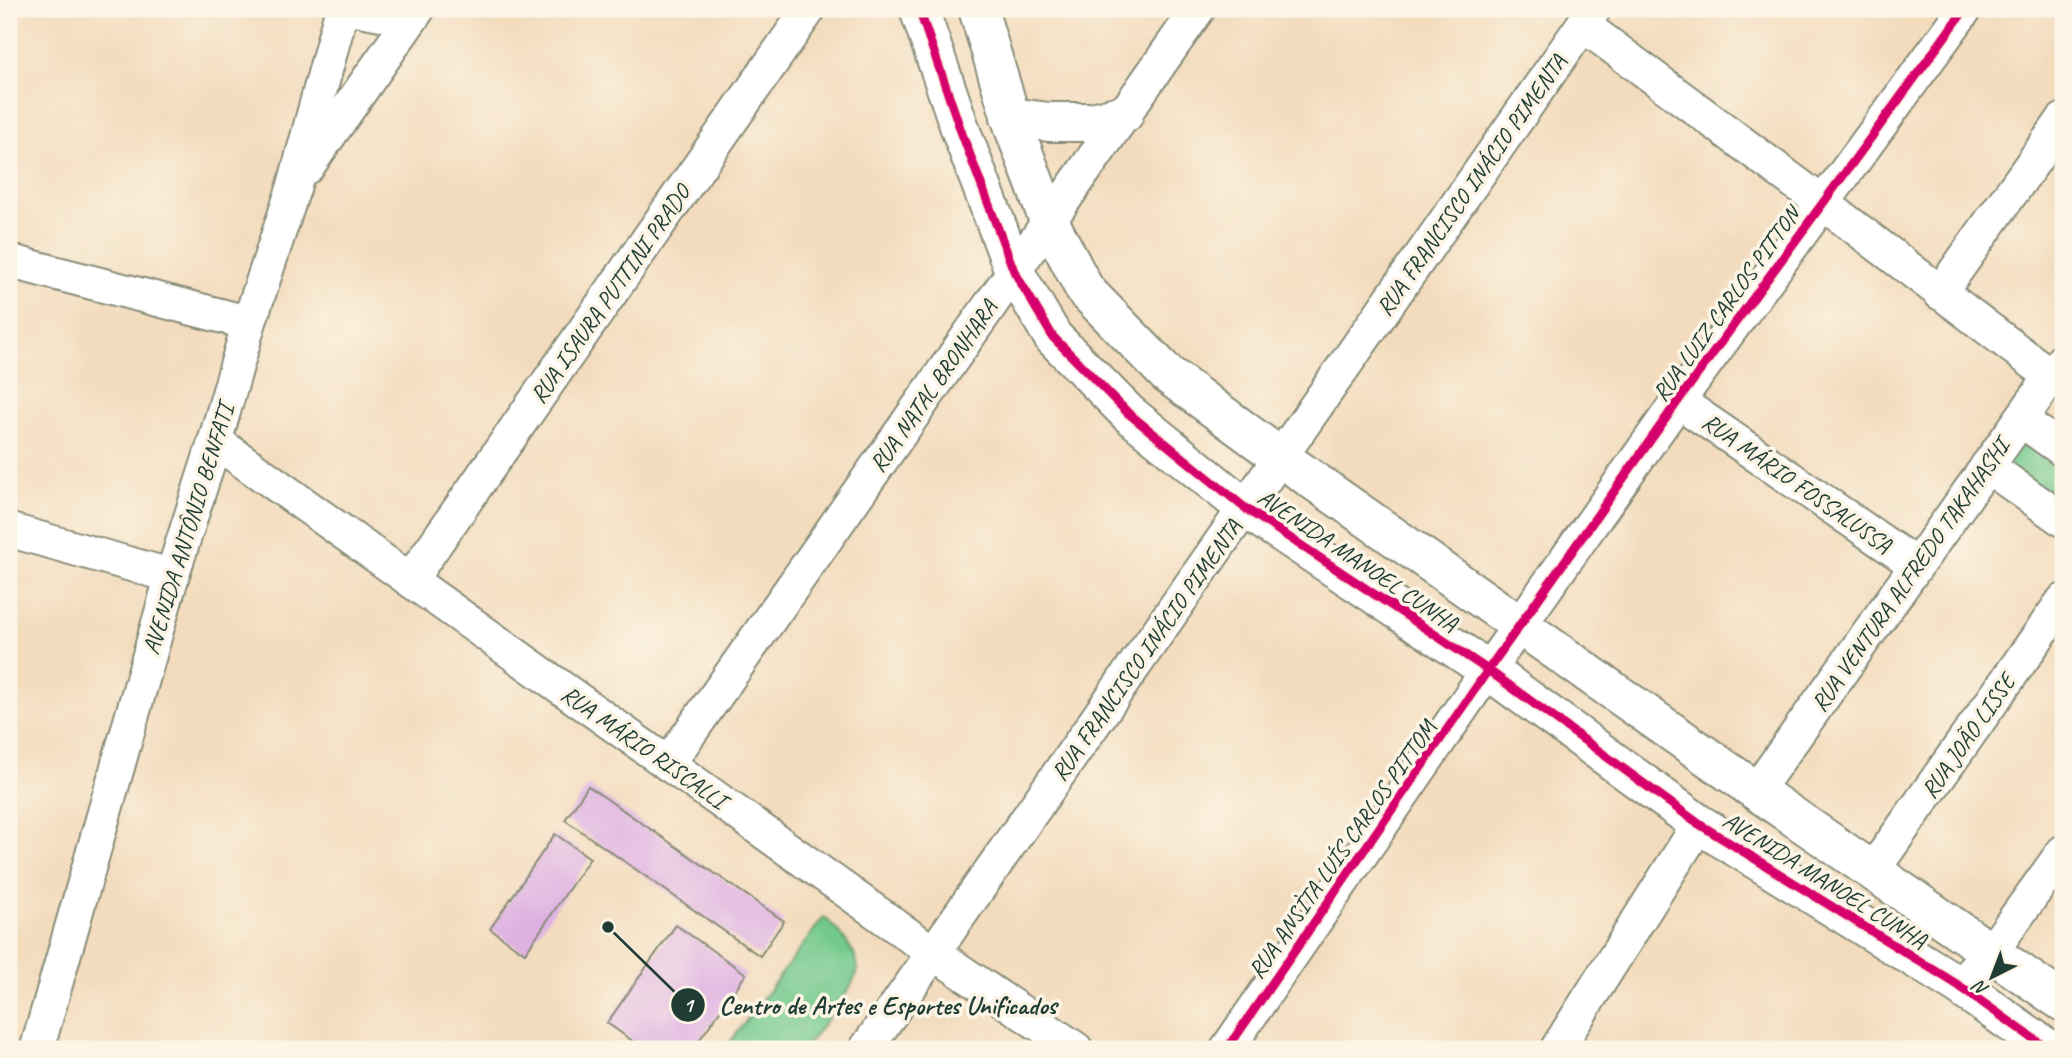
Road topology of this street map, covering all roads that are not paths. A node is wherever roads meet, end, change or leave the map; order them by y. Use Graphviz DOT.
graph roads {
  1 [pos="342,9"];
  2 [pos="357,9"];
  3 [pos="809,9"];
  4 [pos="919,9"];
  5 [pos="978,9"];
  6 [pos="1198,9"];
  7 [pos="1965,9"];
  8 [pos="414,14"];
  9 [pos="1588,17"];
  10 [pos="1124,114"];
  11 [pos="1010,117"];
  12 [pos="2063,120"];
  13 [pos="294,187"];
  14 [pos="1824,204"];
  15 [pos="1049,221"];
  16 [pos="9,261"];
  17 [pos="1014,271"];
  18 [pos="1940,293"];
  19 [pos="249,323"];
  20 [pos="2057,368"];
  21 [pos="1678,401"];
  22 [pos="2021,419"];
  23 [pos="215,442"];
  24 [pos="2063,450"];
  25 [pos="1280,457"];
  26 [pos="1987,466"];
  27 [pos="1245,508"];
  28 [pos="2063,520"];
  29 [pos="9,530"];
  30 [pos="1916,565"];
  31 [pos="172,576"];
  32 [pos="411,580"];
  33 [pos="2063,601"];
  34 [pos="1521,625"];
  35 [pos="1488,670"];
  36 [pos="668,764"];
  37 [pos="1756,792"];
  38 [pos="1699,824"];
  39 [pos="2063,852"];
  40 [pos="1873,870"];
  41 [pos="1991,952"];
  42 [pos="935,954"];
  43 [pos="1958,985"];
  44 [pos="2063,1002"];
  45 [pos="37,1049"];
  46 [pos="866,1049"];
  47 [pos="1076,1049"];
  48 [pos="1227,1049"];
  49 [pos="1557,1049"];
  50 [pos="2048,1049"];
  1 -- 13 [label="street, AVENIDA ANTÔNIO BENFATI"];
  2 -- 8 [label="street"];
  3 -- 32 [label="street, RUA ISAURA PUTTINI PRADO"];
  4 -- 17 [label="street, AVENIDA MANOEL CUNHA"];
  5 -- 11 [label="street, AVENIDA MANOEL CUNHA"];
  6 -- 10 [label="street, RUA NATAL BRONHARA"];
  7 -- 14 [label="street, RUA LUIZ CARLOS PITTON"];
  8 -- 13 [label="street"];
  9 -- 14 [label="street"];
  9 -- 25 [label="street, RUA FRANCISCO INÁCIO PIMENTA"];
  10 -- 11 [label="street"];
  10 -- 15 [label="street, RUA NATAL BRONHARA"];
  11 -- 15 [label="street, AVENIDA MANOEL CUNHA"];
  12 -- 18 [label="street"];
  13 -- 19 [label="street, AVENIDA ANTÔNIO BENFATI"];
  14 -- 18 [label="street"];
  14 -- 21 [label="street, RUA LUIZ CARLOS PITTON"];
  15 -- 17 [label="street, RUA NATAL BRONHARA"];
  15 -- 25 [label="street, AVENIDA MANOEL CUNHA"];
  16 -- 19 [label="street"];
  17 -- 27 [label="street, AVENIDA MANOEL CUNHA"];
  17 -- 36 [label="street, RUA NATAL BRONHARA"];
  18 -- 20 [label="street"];
  19 -- 23 [label="street, AVENIDA ANTÔNIO BENFATI"];
  20 -- 22 [label="street, RUA VENTURA ALFREDO TAKAHASHI"];
  21 -- 30 [label="street, RUA MÁRIO FOSSALUSSA"];
  21 -- 34 [label="street, RUA LUIZ CARLOS PITTON"];
  22 -- 24 [label="street"];
  22 -- 26 [label="street, RUA VENTURA ALFREDO TAKAHASHI"];
  23 -- 31 [label="street, AVENIDA ANTÔNIO BENFATI"];
  23 -- 32 [label="street, RUA MÁRIO RISCALLI"];
  25 -- 27 [label="street, RUA FRANCISCO INÁCIO PIMENTA"];
  25 -- 34 [label="street, AVENIDA MANOEL CUNHA"];
  26 -- 28 [label="street"];
  26 -- 30 [label="street, RUA VENTURA ALFREDO TAKAHASHI"];
  27 -- 35 [label="street, AVENIDA MANOEL CUNHA"];
  27 -- 42 [label="street, RUA FRANCISCO INÁCIO PIMENTA"];
  29 -- 31 [label="street"];
  30 -- 37 [label="street, RUA VENTURA ALFREDO TAKAHASHI"];
  31 -- 45 [label="street, AVENIDA ANTÔNIO BENFATI"];
  32 -- 36 [label="street, RUA MÁRIO RISCALLI"];
  33 -- 40 [label="street, RUA JOÃO LISSE"];
  34 -- 35 [label="street, RUA LUIZ CARLOS PITTON"];
  34 -- 37 [label="street, AVENIDA MANOEL CUNHA"];
  35 -- 38 [label="street, AVENIDA MANOEL CUNHA"];
  35 -- 48 [label="street, RUA ANSÌTA LUÍS CARLOS PITTOM"];
  36 -- 42 [label="street, RUA MÁRIO RISCALLI"];
  37 -- 40 [label="street, AVENIDA MANOEL CUNHA"];
  38 -- 43 [label="street, AVENIDA MANOEL CUNHA"];
  38 -- 49 [label="street"];
  39 -- 41 [label="street"];
  40 -- 41 [label="street, AVENIDA MANOEL CUNHA"];
  41 -- 43 [label="street"];
  41 -- 44 [label="street, AVENIDA MANOEL CUNHA"];
  42 -- 46 [label="street, RUA FRANCISCO INÁCIO PIMENTA"];
  42 -- 47 [label="street, RUA MÁRIO RISCALLI"];
  43 -- 50 [label="street, AVENIDA MANOEL CUNHA"];
}
